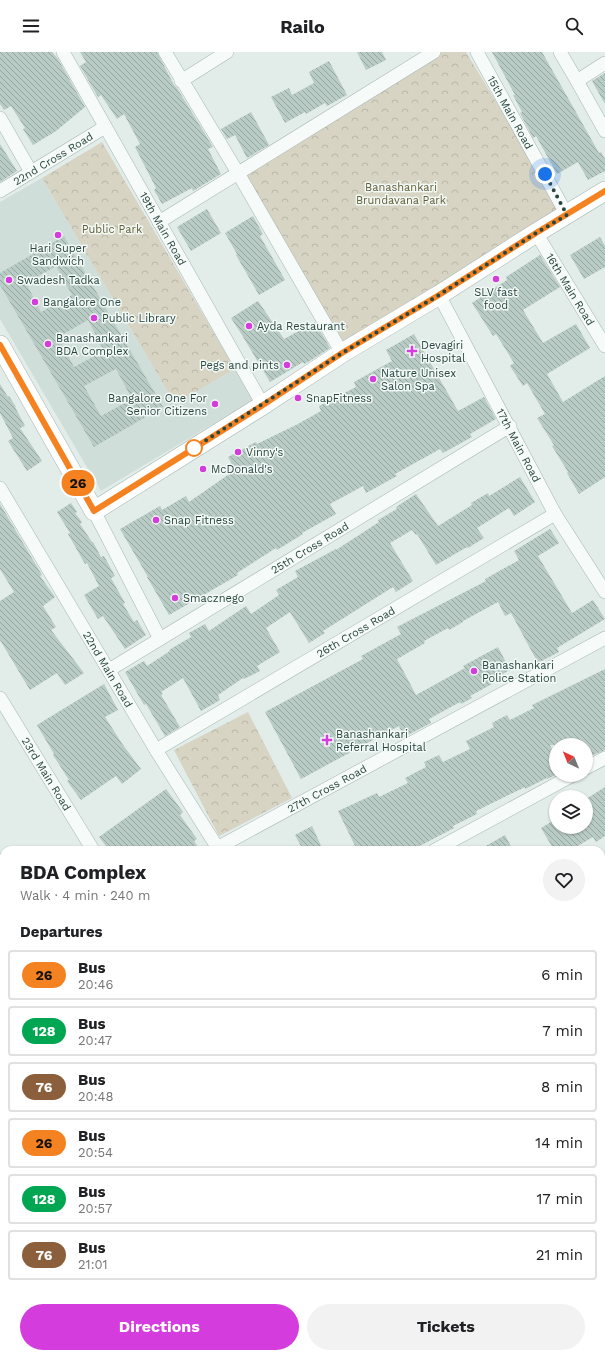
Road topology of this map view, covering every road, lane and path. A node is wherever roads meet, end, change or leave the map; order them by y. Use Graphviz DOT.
graph roads {
  1 [pos="63,52"];
  2 [pos="165,52"];
  3 [pos="227,52"];
  4 [pos="434,52"];
  5 [pos="477,52"];
  6 [pos="560,52"];
  7 [pos="605,63"];
  8 [pos="181,81"];
  9 [pos="577,81"];
  10 [pos="0,118"];
  11 [pos="105,127"];
  12 [pos="605,131"];
  13 [pos="31,172"];
  14 [pos="238,173"];
  15 [pos="0,191"];
  16 [pos="605,191"];
  17 [pos="567,215"];
  18 [pos="159,222"];
  19 [pos="536,233"];
  20 [pos="439,295"];
  21 [pos="0,345"];
  22 [pos="605,346"];
  23 [pos="342,353"];
  24 [pos="263,405"];
  25 [pos="510,426"];
  26 [pos="0,488"];
  27 [pos="94,511"];
  28 [pos="555,514"];
  29 [pos="605,592"];
  30 [pos="605,638"];
  31 [pos="160,639"];
  32 [pos="109,670"];
  33 [pos="0,698"];
  34 [pos="156,750"];
  35 [pos="605,758"];
  36 [pos="593,764"];
  37 [pos="560,782"];
  38 [pos="91,846"];
  39 [pos="216,846"];
  40 [pos="224,846"];
  41 [pos="442,846"];
  1 -- 11 [label="street, 19th Main Road"];
  2 -- 8 [label="street"];
  3 -- 8 [label="street"];
  4 -- 14 [label="street"];
  5 -- 17 [label="street, 15th Main Road"];
  6 -- 9 [label="street"];
  7 -- 9 [label="street"];
  8 -- 14 [label="street"];
  9 -- 12 [label="street"];
  10 -- 13 [label="street"];
  11 -- 13 [label="street, 22nd Cross Road"];
  11 -- 18 [label="street, 19th Main Road"];
  13 -- 15 [label="street, 22nd Cross Road"];
  14 -- 18 [label="street"];
  14 -- 23 [label="street"];
  16 -- 17 [label="street"];
  17 -- 19 [label="street"];
  18 -- 24 [label="street, 19th Main Road"];
  19 -- 20 [label="street"];
  19 -- 22 [label="street, 16th Main Road"];
  20 -- 23 [label="street"];
  20 -- 25 [label="street, 17th Main Road"];
  21 -- 27 [label="street"];
  23 -- 24 [label="street"];
  24 -- 27 [label="street"];
  25 -- 28 [label="street, 17th Main Road"];
  25 -- 31 [label="street, 25th Cross Road"];
  26 -- 32 [label="street, 22nd Main Road"];
  27 -- 31 [label="street"];
  28 -- 29 [label="street, 17th Main Road"];
  28 -- 34 [label="street, 26th Cross Road"];
  30 -- 40 [label="street, 27th Cross Road"];
  31 -- 32 [label="street, 25th Cross Road"];
  32 -- 34 [label="street, 22nd Main Road"];
  33 -- 38 [label="street, 23rd Main Road"];
  34 -- 39 [label="street, 22nd Main Road"];
  35 -- 36 [label="street"];
  37 -- 41 [label="street"];
}
